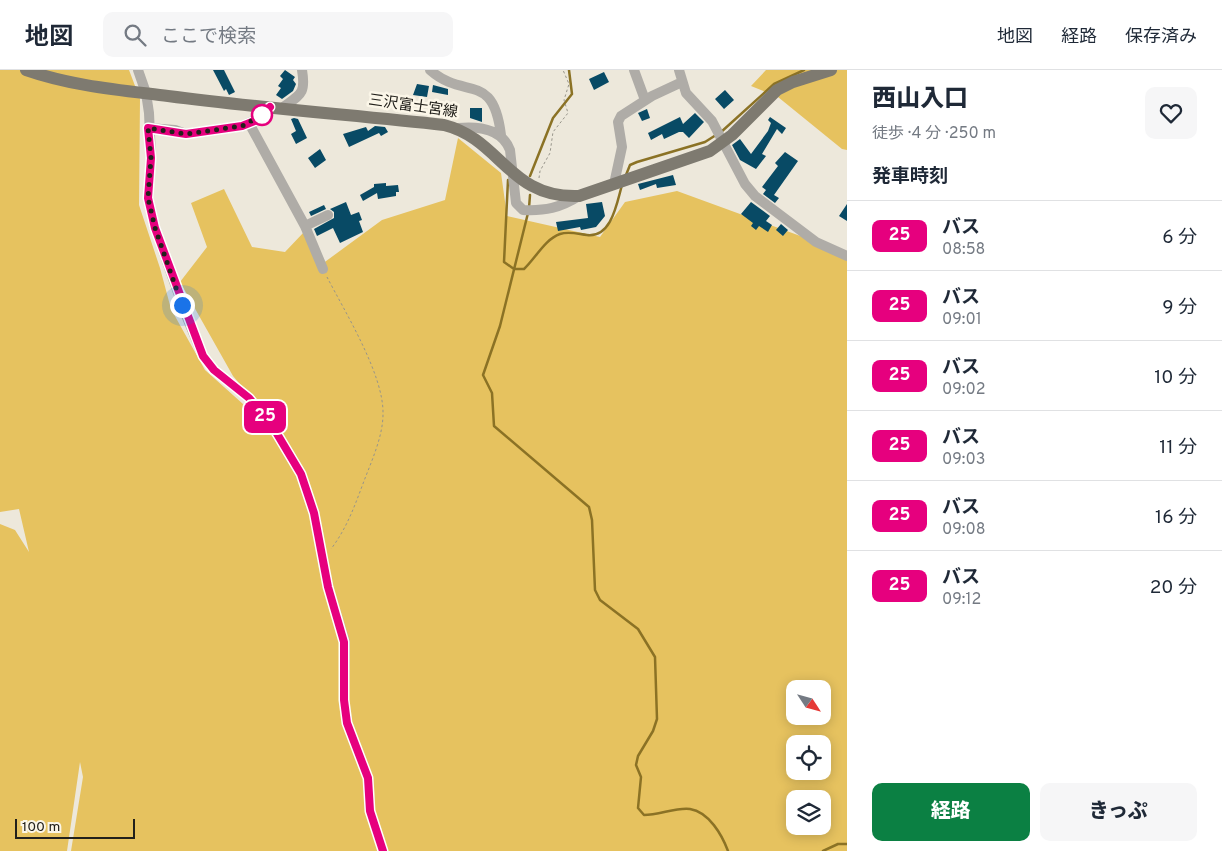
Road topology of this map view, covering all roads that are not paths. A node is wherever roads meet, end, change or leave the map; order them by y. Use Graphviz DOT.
graph roads {
  1 [pos="26,70"];
  2 [pos="138,70"];
  3 [pos="302,70"];
  4 [pos="430,70"];
  5 [pos="634,70"];
  6 [pos="691,70"];
  7 [pos="831,70"];
  8 [pos="681,75"];
  9 [pos="146,93"];
  10 [pos="646,100"];
  11 [pos="276,108"];
  12 [pos="249,123"];
  13 [pos="148,128"];
  14 [pos="458,128"];
  15 [pos="501,135"];
  16 [pos="721,137"];
  17 [pos="513,173"];
  18 [pos="620,182"];
  19 [pos="579,196"];
  20 [pos="328,216"];
  21 [pos="305,226"];
  22 [pos="847,256"];
  23 [pos="323,269"];
  24 [pos="383,851"];
  1 -- 9 [label="main road, 三沢富士宮線"];
  2 -- 9 [label="street"];
  3 -- 11 [label="street"];
  4 -- 15 [label="street"];
  5 -- 10 [label="street"];
  6 -- 8 [label="street"];
  7 -- 16 [label="main road, 三沢富士宮線"];
  8 -- 10 [label="street"];
  8 -- 16 [label="street"];
  9 -- 11 [label="main road, 三沢富士宮線"];
  9 -- 13 [label="street"];
  10 -- 18 [label="street"];
  11 -- 12 [label="street"];
  11 -- 14 [label="main road, 三沢富士宮線"];
  12 -- 13 [label="street"];
  12 -- 21 [label="street"];
  13 -- 24 [label="street"];
  14 -- 15 [label="street"];
  14 -- 17 [label="main road, 三沢富士宮線"];
  15 -- 17 [label="street"];
  16 -- 18 [label="main road, 三沢富士宮線"];
  16 -- 22 [label="street"];
  17 -- 19 [label="main road, 三沢富士宮線"];
  17 -- 19 [label="street"];
  18 -- 19 [label="main road, 三沢富士宮線"];
  20 -- 21 [label="street"];
  21 -- 23 [label="street"];
}
